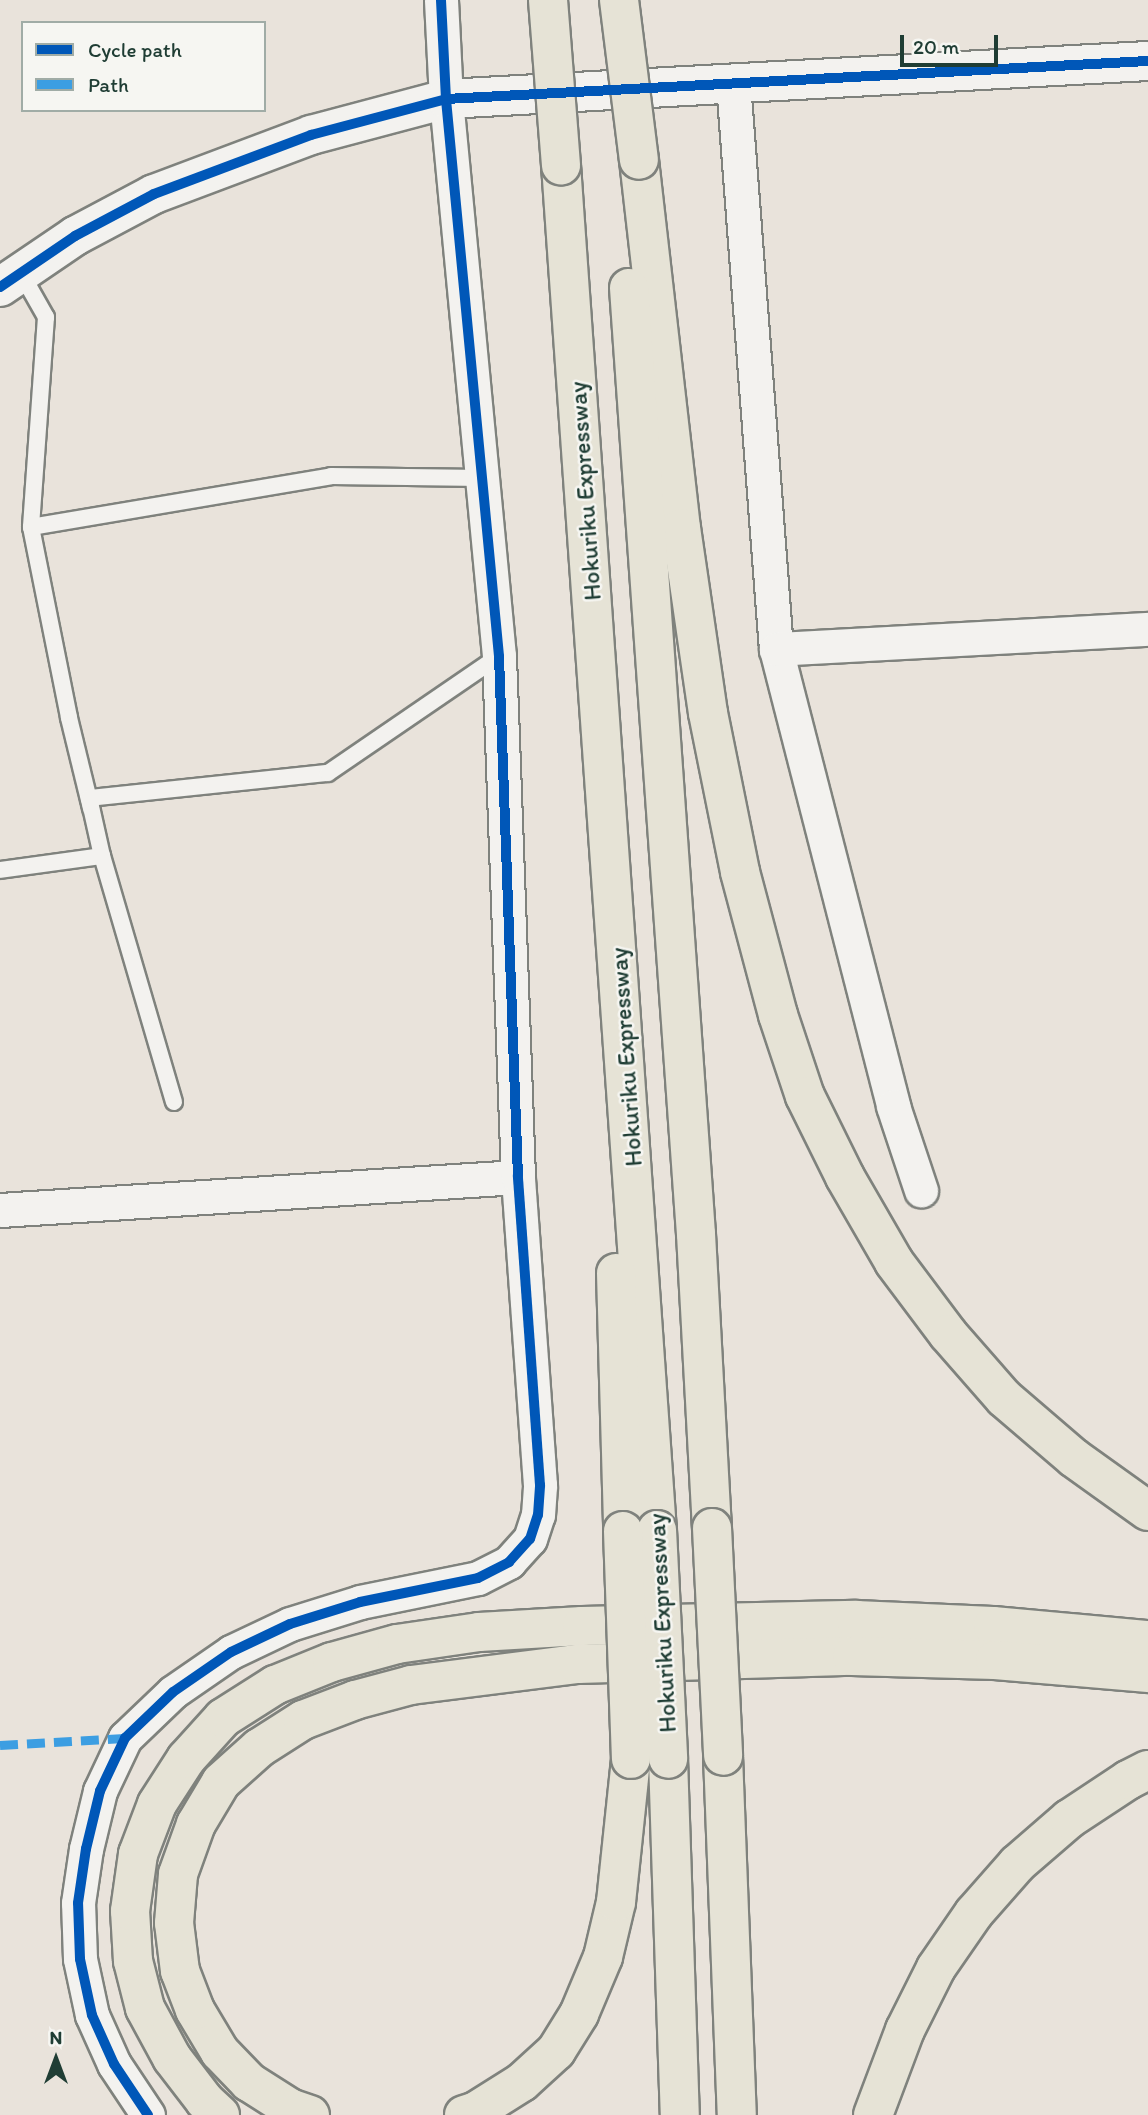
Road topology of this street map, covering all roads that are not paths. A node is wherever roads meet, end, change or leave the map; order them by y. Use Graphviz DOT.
graph roads {
  1 [pos="442,0"];
  2 [pos="548,0"];
  3 [pos="606,0"];
  4 [pos="619,0"];
  5 [pos="1148,61"];
  6 [pos="733,83"];
  7 [pos="446,99"];
  8 [pos="629,160"];
  9 [pos="10,279"];
  10 [pos="482,478"];
  11 [pos="31,527"];
  12 [pos="1148,629"];
  13 [pos="776,649"];
  14 [pos="499,656"];
  15 [pos="89,799"];
  16 [pos="102,856"];
  17 [pos="0,870"];
  18 [pos="174,1102"];
  19 [pos="518,1177"];
  20 [pos="920,1190"];
  21 [pos="0,1210"];
  22 [pos="1148,1511"];
  23 [pos="640,1530"];
  24 [pos="1148,1640"];
  25 [pos="1148,1673"];
  26 [pos="1148,1770"];
  27 [pos="148,2115"];
  28 [pos="220,2115"];
  29 [pos="310,2115"];
  30 [pos="464,2115"];
  31 [pos="680,2115"];
  32 [pos="737,2115"];
  33 [pos="873,2115"];
  1 -- 7 [label="street"];
  2 -- 23 [label="highway, Hokuriku Expressway, bridge"];
  3 -- 8 [label="highway"];
  4 -- 8 [label="highway, bridge"];
  5 -- 6 [label="street"];
  6 -- 7 [label="street"];
  6 -- 13 [label="street"];
  7 -- 9 [label="street"];
  7 -- 10 [label="street"];
  8 -- 22 [label="highway"];
  8 -- 32 [label="highway, bridge"];
  9 -- 11 [label="lane"];
  10 -- 11 [label="lane"];
  10 -- 14 [label="street"];
  11 -- 15 [label="lane"];
  12 -- 13 [label="street"];
  13 -- 20 [label="street"];
  14 -- 15 [label="lane"];
  14 -- 19 [label="street"];
  15 -- 16 [label="lane"];
  16 -- 17 [label="lane"];
  16 -- 18 [label="lane"];
  19 -- 21 [label="street"];
  19 -- 27 [label="street"];
  23 -- 30 [label="highway, bridge"];
  23 -- 31 [label="highway, Hokuriku Expressway, bridge"];
  24 -- 28 [label="highway"];
  25 -- 29 [label="highway"];
  26 -- 33 [label="highway"];
}
